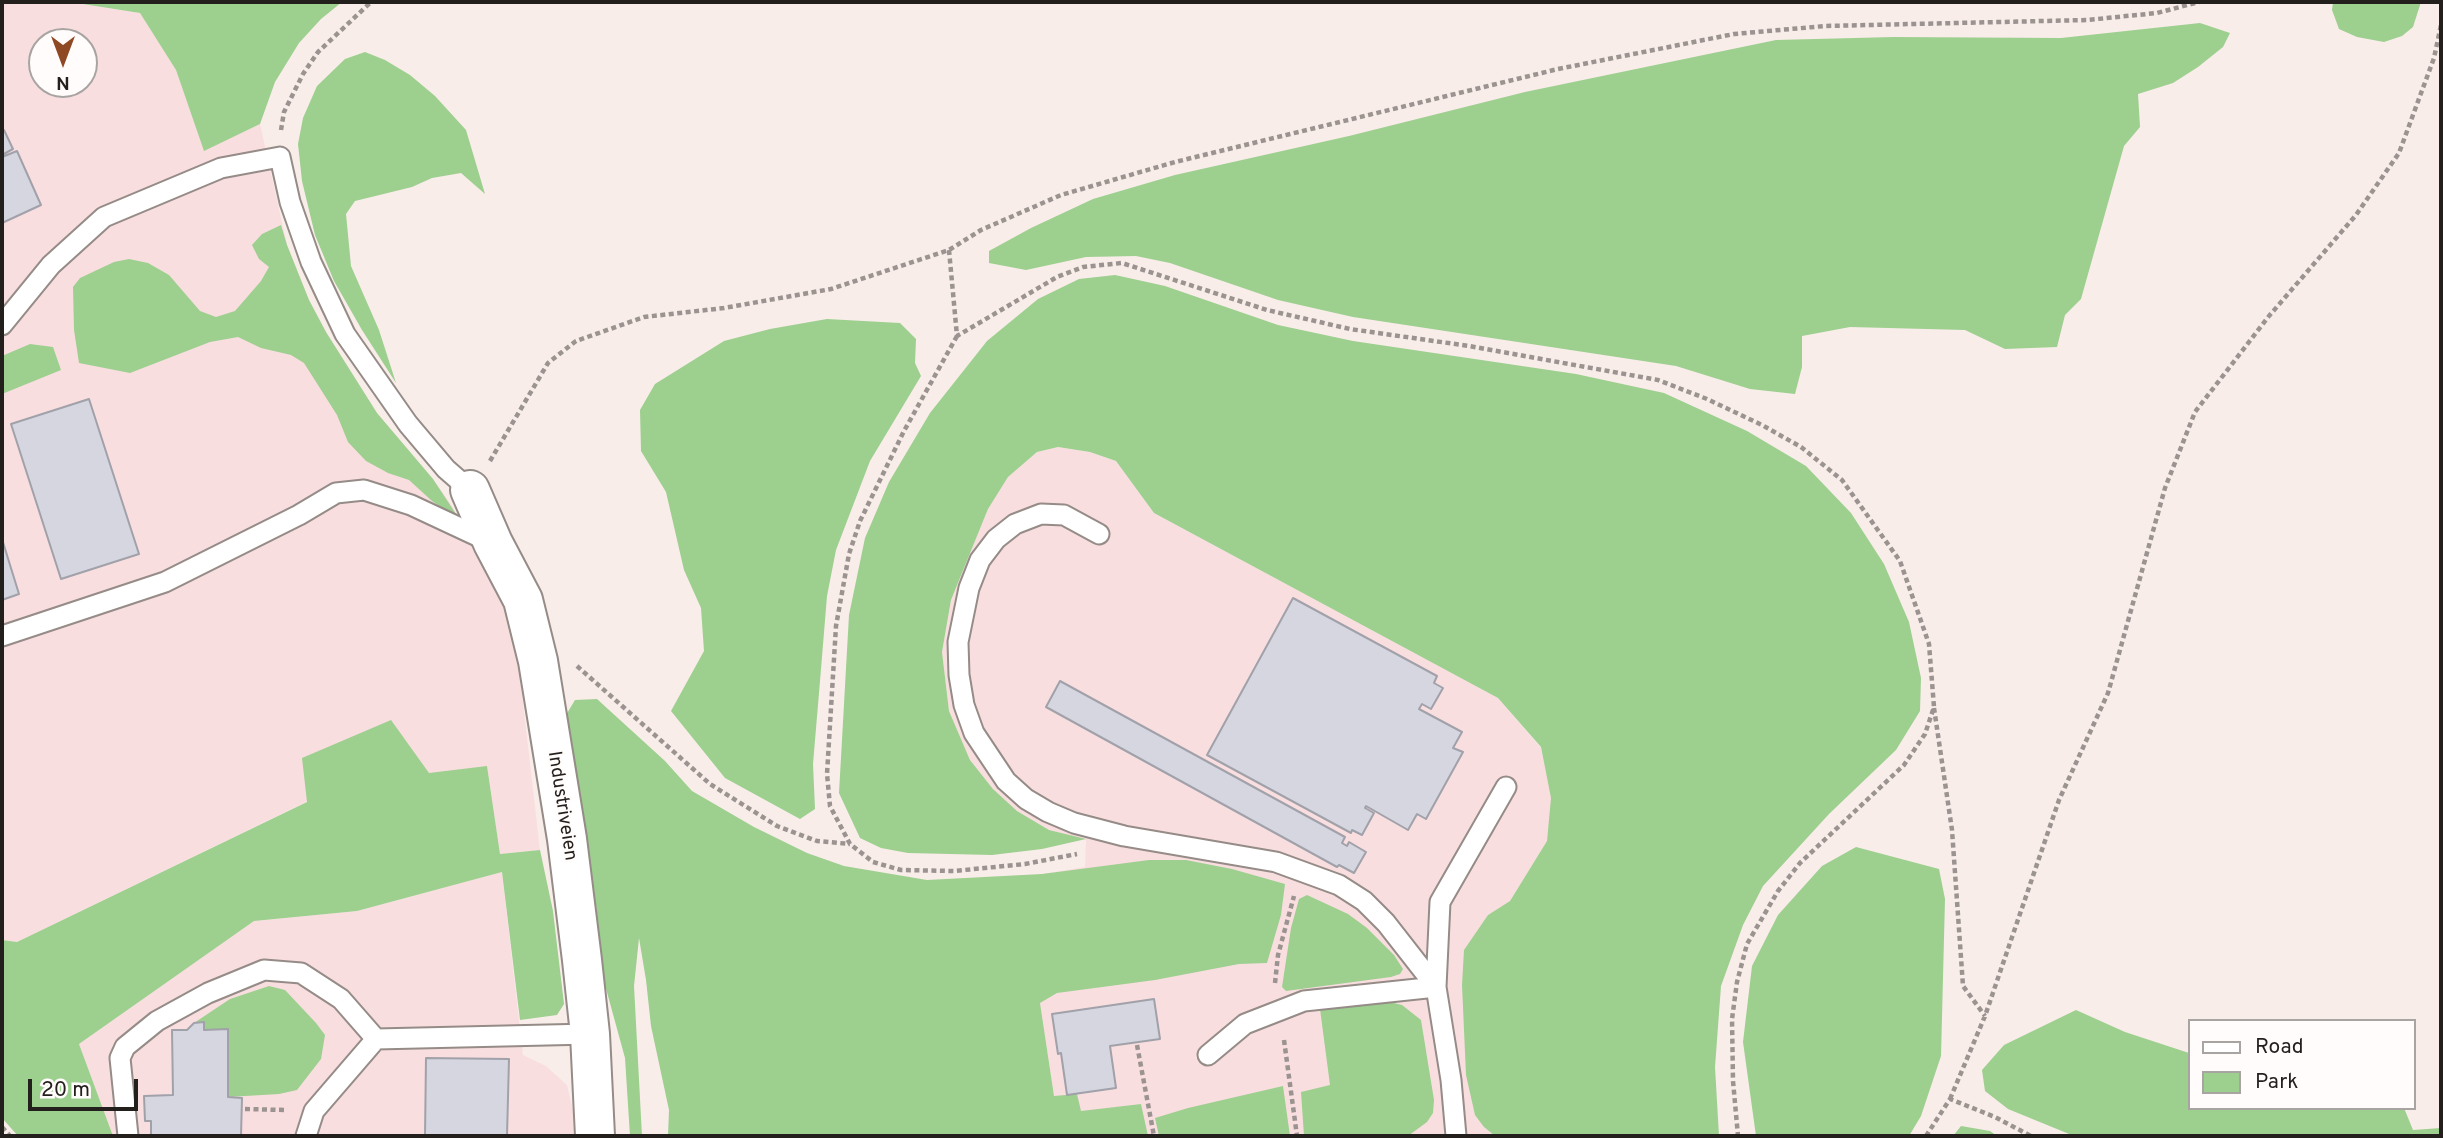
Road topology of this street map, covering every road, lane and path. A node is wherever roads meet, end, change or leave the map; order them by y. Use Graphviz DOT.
graph roads {
  1 [pos="371,2"];
  2 [pos="2199,2"];
  3 [pos="2441,25"];
  4 [pos="280,157"];
  5 [pos="949,250"];
  6 [pos="2,325"];
  7 [pos="957,336"];
  8 [pos="470,490"];
  9 [pos="1099,534"];
  10 [pos="493,543"];
  11 [pos="2,636"];
  12 [pos="577,665"];
  13 [pos="1934,707"];
  14 [pos="1506,787"];
  15 [pos="1124,836"];
  16 [pos="850,844"];
  17 [pos="1436,987"];
  18 [pos="1985,1017"];
  19 [pos="590,1034"];
  20 [pos="376,1039"];
  21 [pos="1137,1045"];
  22 [pos="1208,1055"];
  23 [pos="1950,1099"];
  24 [pos="245,1109"];
  25 [pos="314,1111"];
  26 [pos="2,1127"];
  27 [pos="10,1136"];
  28 [pos="128,1136"];
  29 [pos="306,1136"];
  30 [pos="595,1136"];
  31 [pos="1154,1136"];
  32 [pos="1456,1136"];
  33 [pos="1738,1136"];
  34 [pos="1926,1136"];
  35 [pos="2031,1136"];
  1 -- 4 [label="path"];
  2 -- 5 [label="path"];
  3 -- 18 [label="path"];
  4 -- 6 [label="lane"];
  4 -- 8 [label="lane"];
  5 -- 7 [label="path"];
  5 -- 8 [label="path"];
  7 -- 13 [label="path"];
  7 -- 16 [label="path"];
  8 -- 10 [label="street, Industriveien"];
  9 -- 15 [label="lane"];
  10 -- 11 [label="lane"];
  10 -- 19 [label="street, Industriveien"];
  12 -- 16 [label="path"];
  13 -- 18 [label="path"];
  13 -- 33 [label="path"];
  14 -- 17 [label="lane"];
  15 -- 16 [label="path"];
  15 -- 17 [label="lane"];
  17 -- 22 [label="lane"];
  17 -- 32 [label="lane"];
  18 -- 23 [label="path"];
  19 -- 20 [label="lane"];
  19 -- 30 [label="street, Industriveien"];
  20 -- 25 [label="lane"];
  20 -- 28 [label="lane"];
  21 -- 31 [label="path"];
  23 -- 34 [label="path"];
  23 -- 35 [label="path"];
  24 -- 25 [label="path"];
  25 -- 29 [label="lane"];
  26 -- 27 [label="path"];
}
